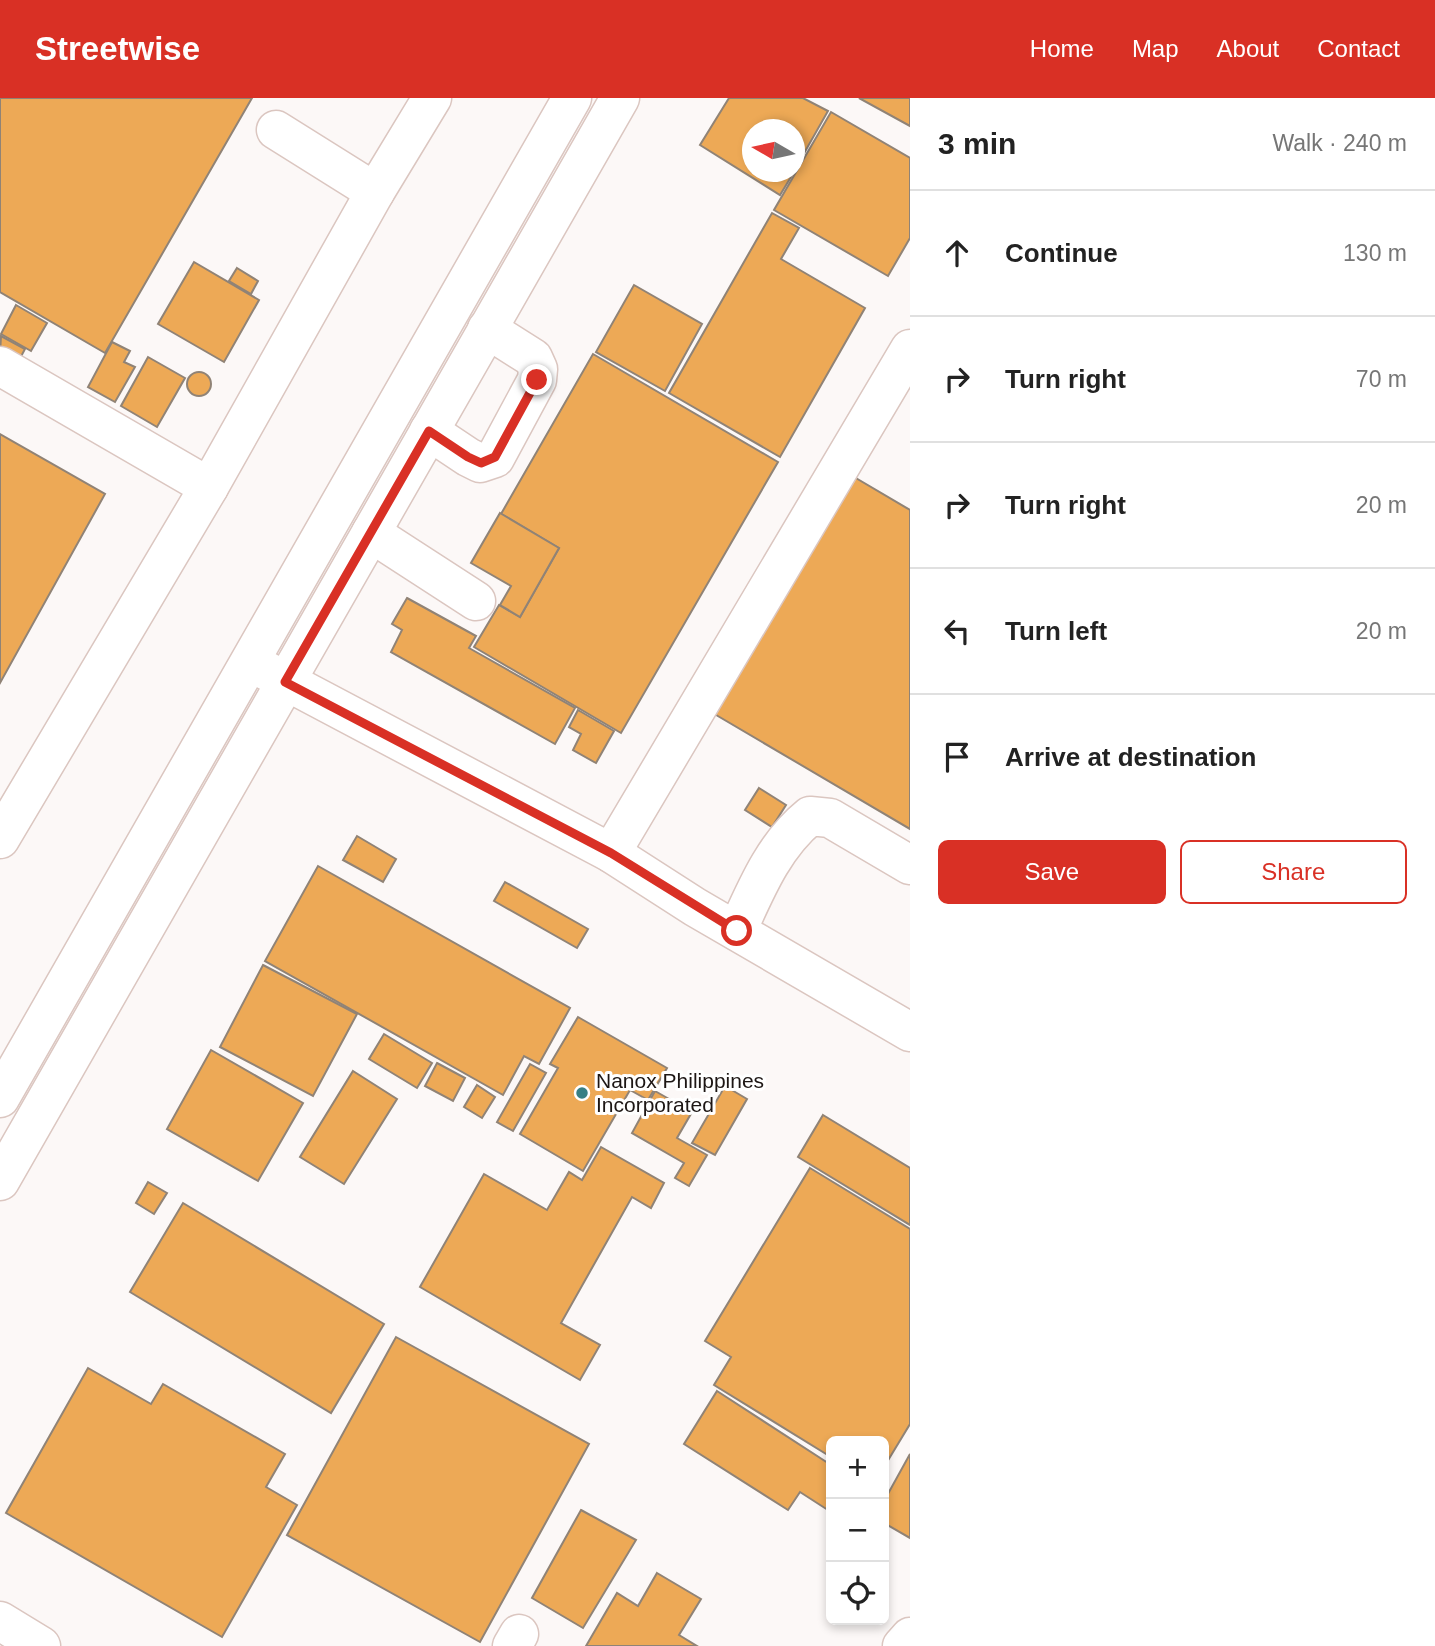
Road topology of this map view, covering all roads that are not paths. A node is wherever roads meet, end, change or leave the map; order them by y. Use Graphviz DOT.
graph roads {
  1 [pos="432,98"];
  2 [pos="572,98"];
  3 [pos="620,98"];
  4 [pos="276,130"];
  5 [pos="375,192"];
  6 [pos="487,329"];
  7 [pos="910,349"];
  8 [pos="0,366"];
  9 [pos="429,431"];
  10 [pos="209,487"];
  11 [pos="371,533"];
  12 [pos="476,601"];
  13 [pos="250,662"];
  14 [pos="285,682"];
  15 [pos="0,839"];
  16 [pos="611,853"];
  17 [pos="910,865"];
  18 [pos="737,931"];
  19 [pos="910,1032"];
  20 [pos="0,1098"];
  21 [pos="0,1181"];
  22 [pos="0,1621"];
  23 [pos="910,1637"];
  24 [pos="41,1646"];
  25 [pos="902,1646"];
  1 -- 5 [label="street"];
  2 -- 13 [label="street"];
  3 -- 6 [label="street"];
  4 -- 5 [label="street"];
  5 -- 10 [label="street"];
  6 -- 9 [label="street"];
  6 -- 9 [label="street"];
  7 -- 16 [label="street"];
  8 -- 10 [label="street"];
  9 -- 11 [label="street"];
  10 -- 15 [label="street"];
  11 -- 12 [label="street"];
  11 -- 14 [label="street"];
  13 -- 14 [label="street"];
  13 -- 20 [label="street"];
  14 -- 16 [label="street"];
  14 -- 21 [label="street"];
  16 -- 18 [label="street"];
  17 -- 18 [label="street"];
  18 -- 19 [label="street"];
  22 -- 24 [label="street"];
  23 -- 25 [label="street"];
}
